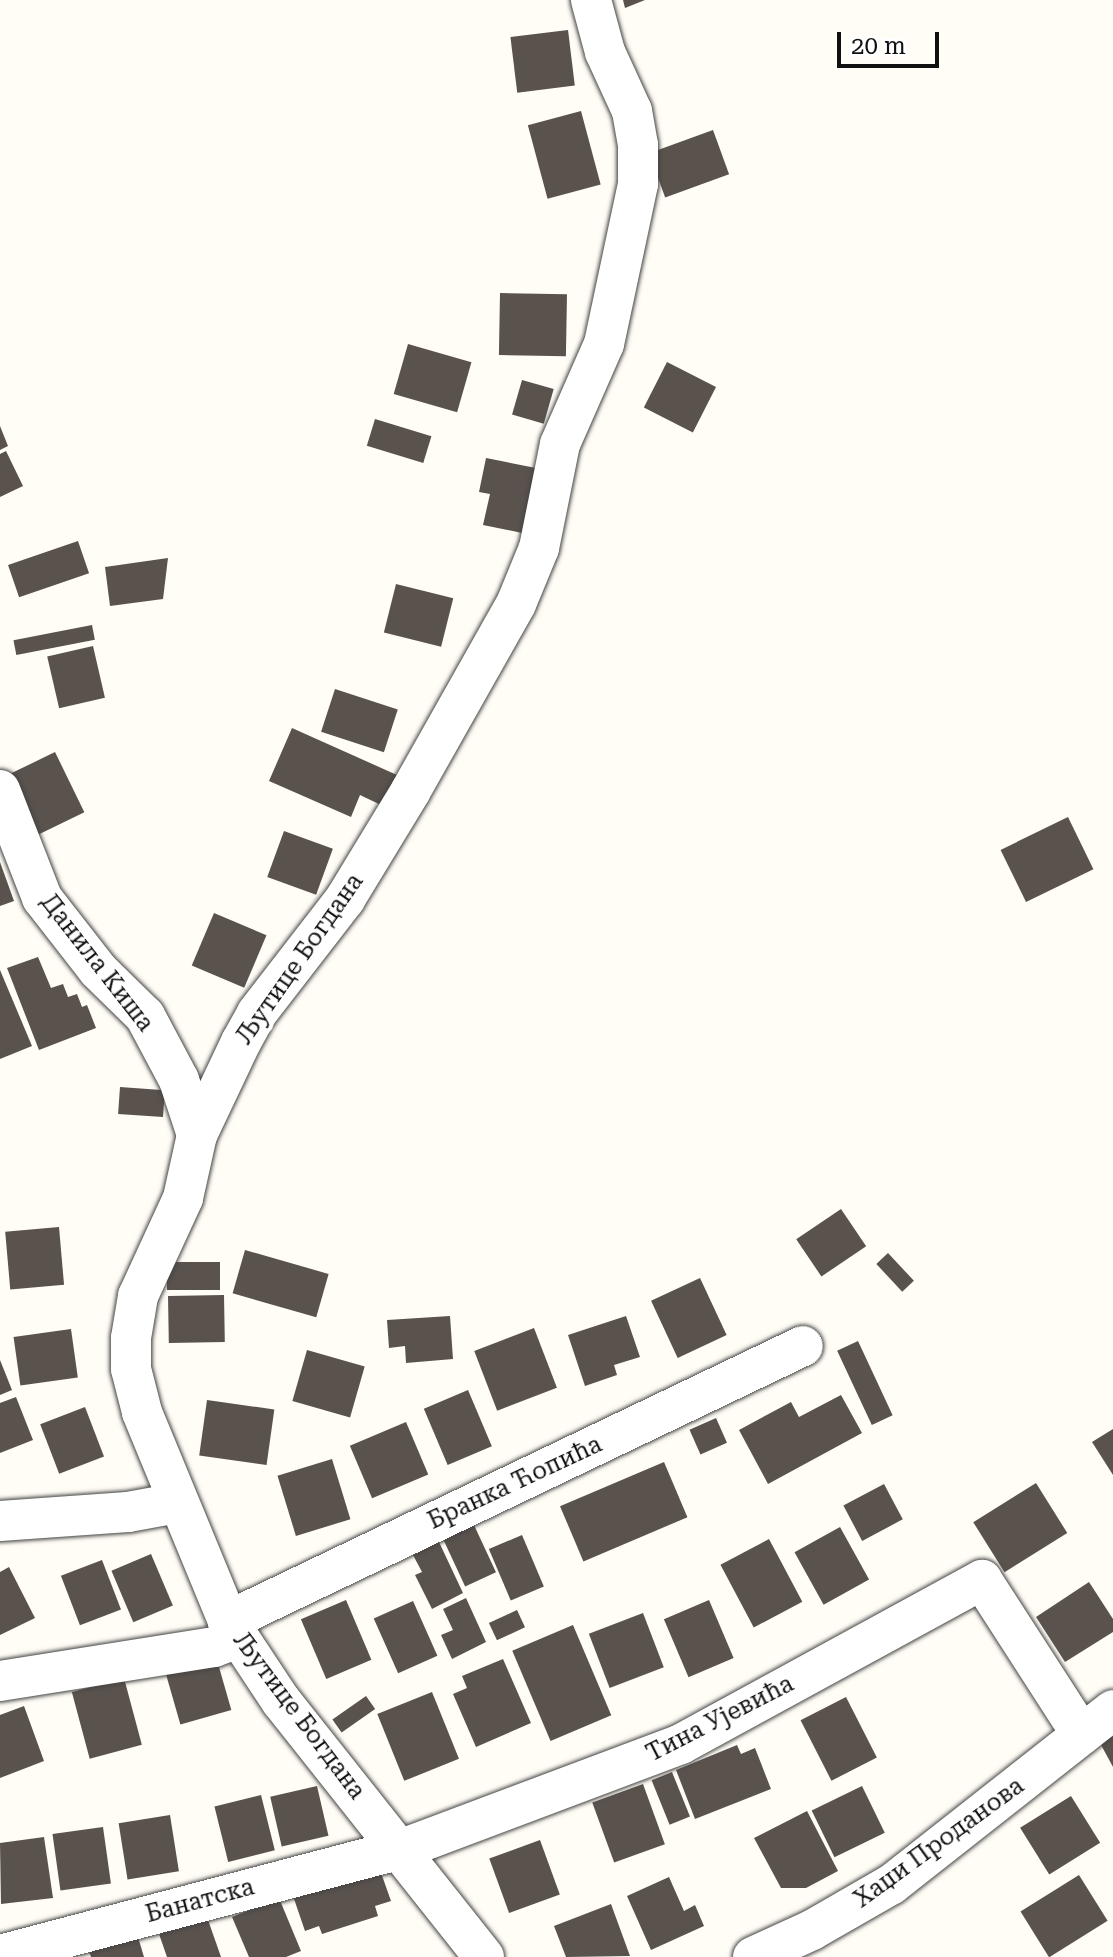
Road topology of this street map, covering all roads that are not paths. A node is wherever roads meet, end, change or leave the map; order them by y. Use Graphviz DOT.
graph roads {
  1 [pos="591,0"];
  2 [pos="0,790"];
  3 [pos="197,1135"];
  4 [pos="803,1346"];
  5 [pos="177,1503"];
  6 [pos="0,1521"];
  7 [pos="233,1629"];
  8 [pos="0,1681"];
  9 [pos="1113,1710"];
  10 [pos="1082,1735"];
  11 [pos="402,1849"];
  12 [pos="0,1955"];
  13 [pos="484,1957"];
  14 [pos="753,1957"];
  1 -- 3 [label="street, Љутице Богдана"];
  2 -- 3 [label="street, Данила Киша"];
  3 -- 5 [label="street, Љутице Богдана"];
  4 -- 7 [label="street, Бранка Ћопића"];
  5 -- 6 [label="street"];
  5 -- 7 [label="street, Љутице Богдана"];
  7 -- 8 [label="street, Бранка Ћопића"];
  7 -- 11 [label="street, Љутице Богдана"];
  9 -- 10 [label="street, Хаџи Проданова"];
  10 -- 11 [label="street, Тина Ујевића"];
  10 -- 14 [label="street, Хаџи Проданова"];
  11 -- 12 [label="street, Банатска"];
  11 -- 13 [label="street, Љутице Богдана"];
}
